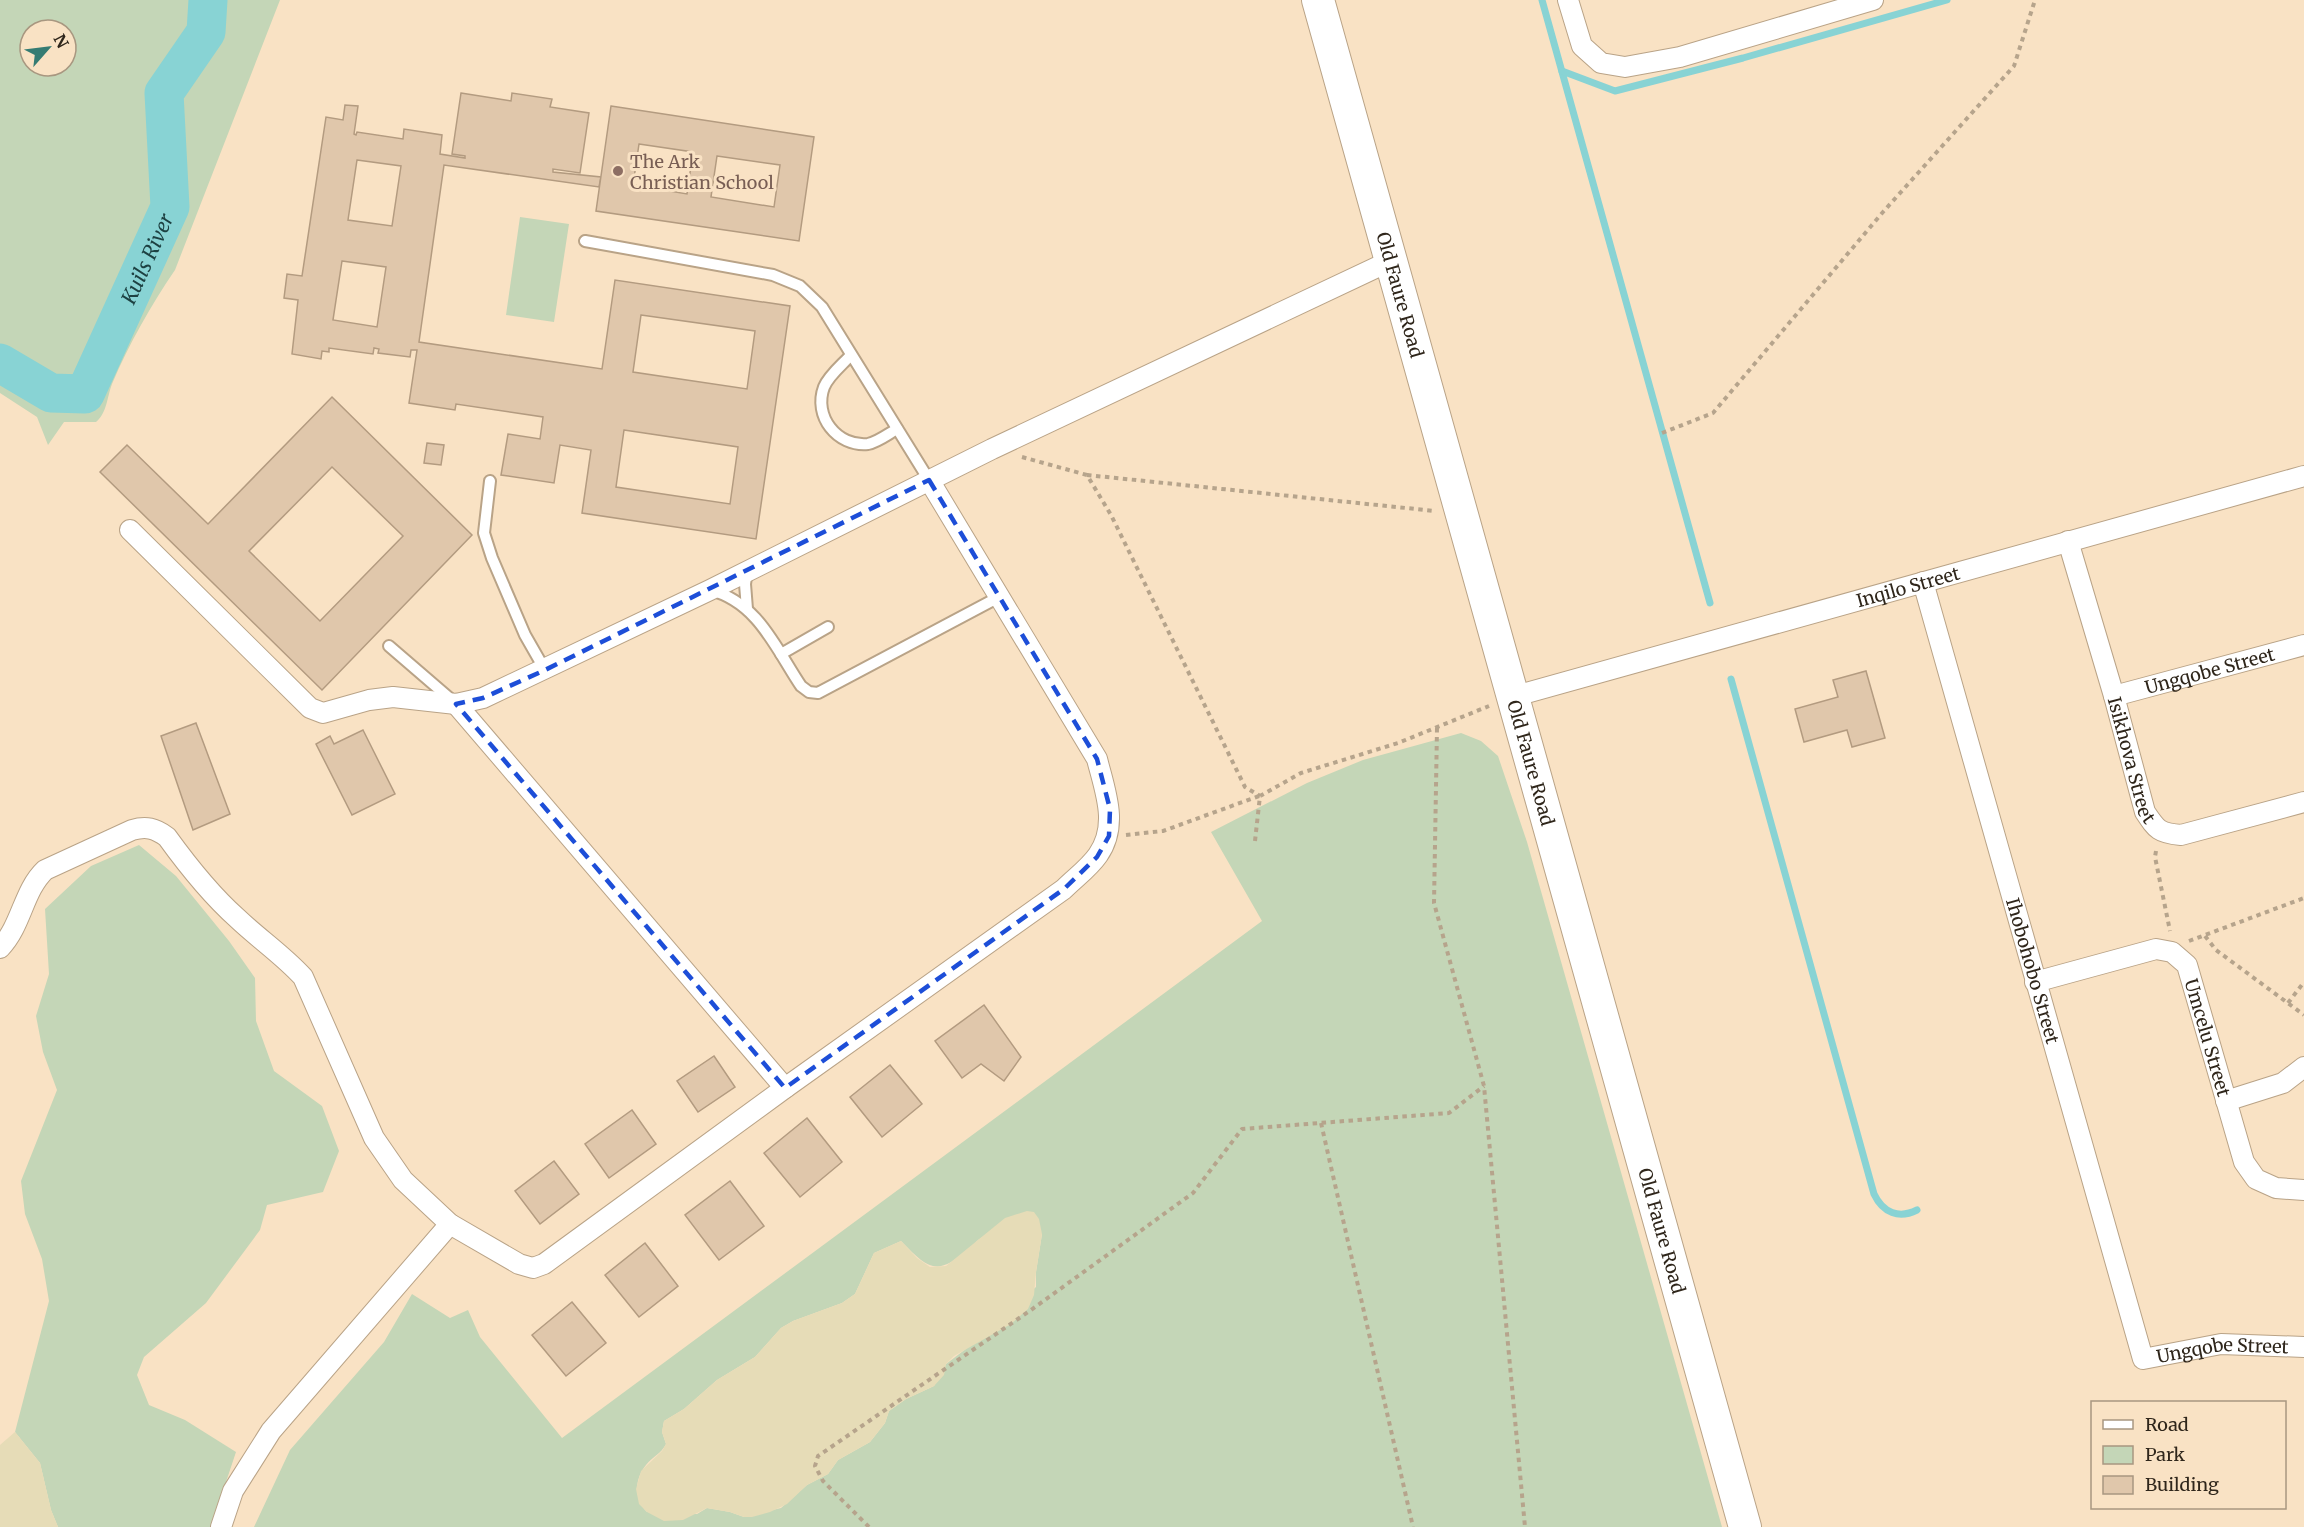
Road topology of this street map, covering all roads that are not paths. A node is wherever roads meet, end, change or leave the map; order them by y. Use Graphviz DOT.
graph roads {
  1 [pos="1318,0"];
  2 [pos="1568,0"];
  3 [pos="1873,0"];
  4 [pos="585,242"];
  5 [pos="1390,261"];
  6 [pos="851,355"];
  7 [pos="897,429"];
  8 [pos="2304,476"];
  9 [pos="929,480"];
  10 [pos="490,481"];
  11 [pos="130,530"];
  12 [pos="2068,541"];
  13 [pos="747,571"];
  14 [pos="1923,582"];
  15 [pos="710,590"];
  16 [pos="999,597"];
  17 [pos="747,609"];
  18 [pos="828,627"];
  19 [pos="2304,645"];
  20 [pos="389,646"];
  21 [pos="781,654"];
  22 [pos="545,670"];
  23 [pos="2114,696"];
  24 [pos="1512,697"];
  25 [pos="456,704"];
  26 [pos="2304,802"];
  27 [pos="0,948"];
  28 [pos="2035,982"];
  29 [pos="2304,1067"];
  30 [pos="785,1088"];
  31 [pos="2226,1101"];
  32 [pos="2304,1190"];
  33 [pos="450,1224"];
  34 [pos="2304,1347"];
  35 [pos="2143,1359"];
  36 [pos="221,1527"];
  37 [pos="1745,1527"];
  1 -- 5 [label="main road, Old Faure Road"];
  2 -- 3 [label="street"];
  4 -- 6 [label="lane"];
  5 -- 9 [label="street"];
  5 -- 24 [label="main road, Old Faure Road"];
  6 -- 7 [label="lane"];
  6 -- 7 [label="lane"];
  7 -- 9 [label="lane"];
  8 -- 12 [label="street, Inqilo Street"];
  9 -- 13 [label="street"];
  9 -- 16 [label="street"];
  10 -- 22 [label="lane"];
  11 -- 25 [label="street"];
  12 -- 14 [label="street, Inqilo Street"];
  12 -- 23 [label="street, Isikhova Street"];
  13 -- 15 [label="street"];
  13 -- 17 [label="lane"];
  14 -- 24 [label="street, Inqilo Street"];
  14 -- 28 [label="street, Ihobohobo Street"];
  15 -- 17 [label="lane"];
  15 -- 22 [label="street"];
  16 -- 21 [label="lane"];
  16 -- 30 [label="street"];
  17 -- 21 [label="lane"];
  18 -- 21 [label="lane"];
  19 -- 23 [label="street, Ungqobe Street"];
  20 -- 25 [label="lane"];
  22 -- 25 [label="street"];
  23 -- 26 [label="street, Isikhova Street"];
  24 -- 37 [label="main road, Old Faure Road"];
  25 -- 30 [label="street"];
  27 -- 33 [label="street"];
  28 -- 31 [label="street, Umcelu Street"];
  28 -- 35 [label="street, Ihobohobo Street"];
  29 -- 31 [label="street"];
  30 -- 33 [label="street"];
  31 -- 32 [label="street, Umcelu Street"];
  33 -- 36 [label="street"];
  34 -- 35 [label="street, Ungqobe Street"];
}
